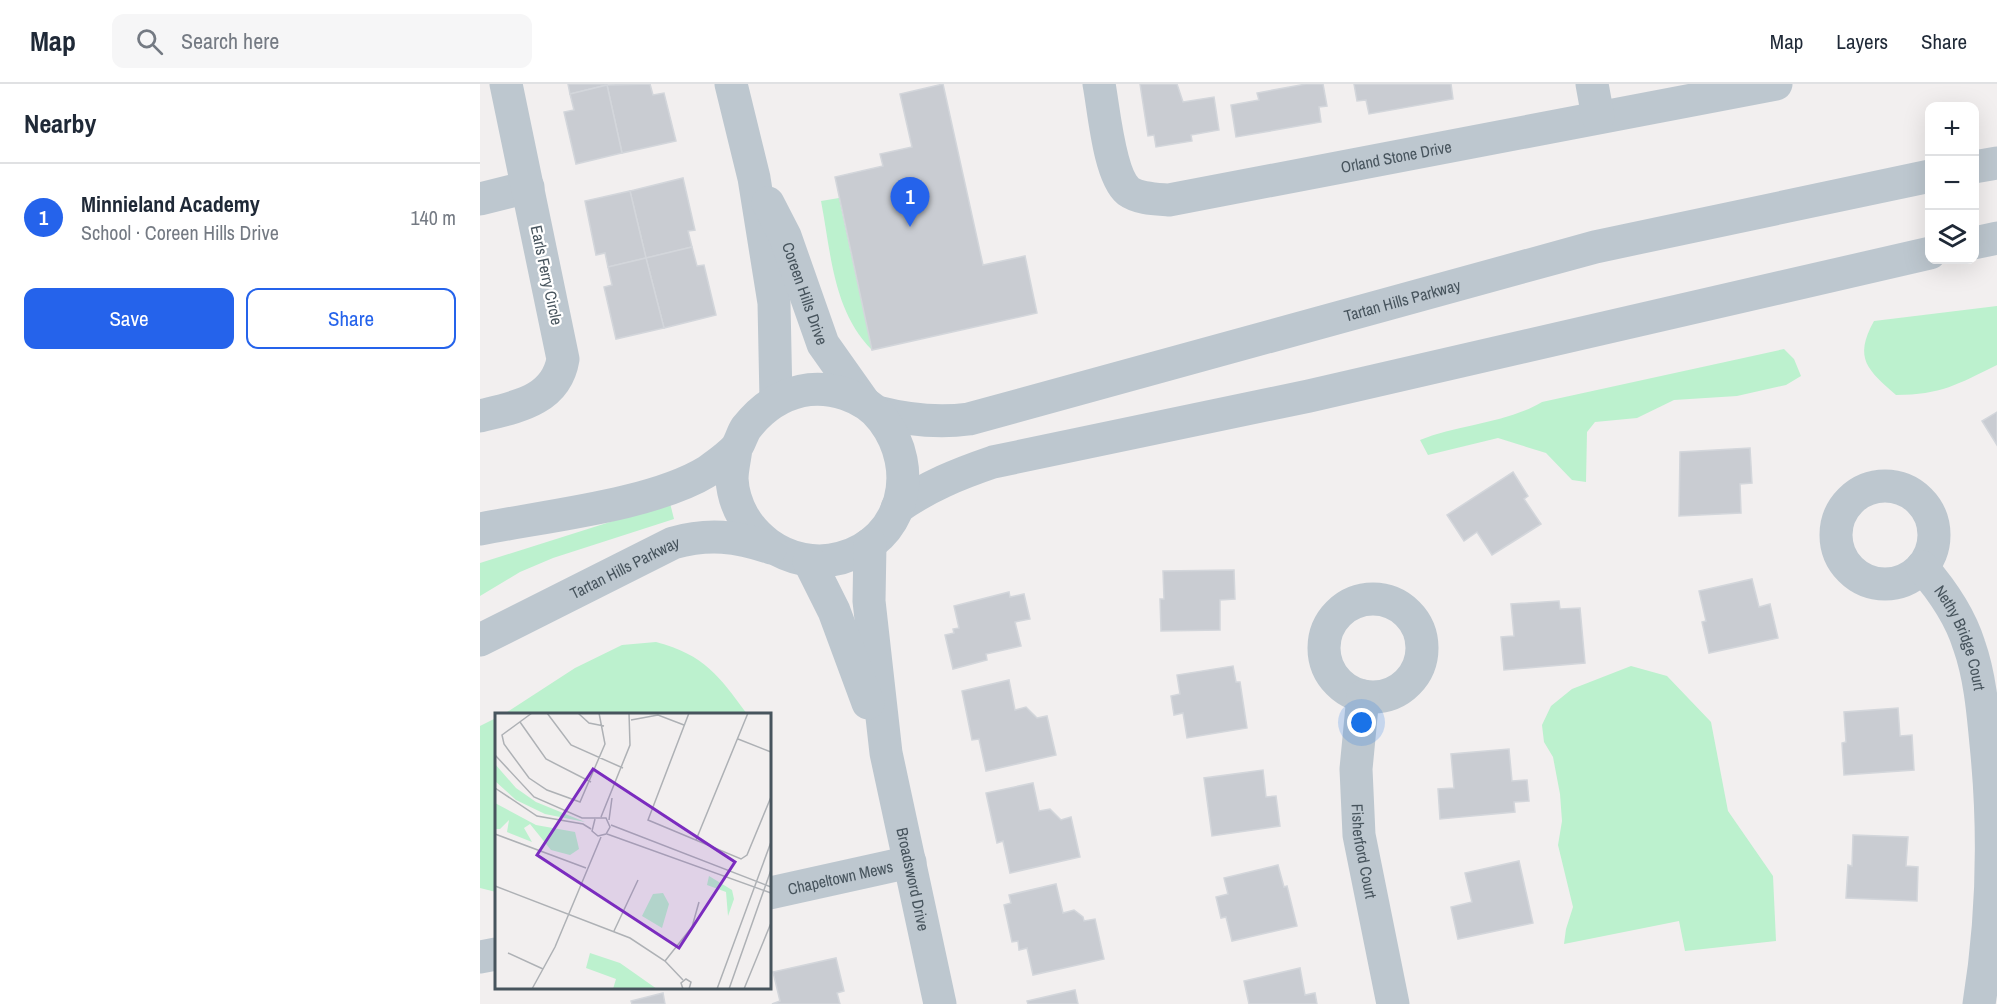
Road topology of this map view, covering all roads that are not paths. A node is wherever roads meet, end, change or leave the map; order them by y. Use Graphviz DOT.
graph roads {
  1 [pos="506,84"];
  2 [pos="731,84"];
  3 [pos="1099,84"];
  4 [pos="1592,84"];
  5 [pos="1776,84"];
  6 [pos="1598,117"];
  7 [pos="1997,163"];
  8 [pos="1979,166"];
  9 [pos="1925,177"];
  10 [pos="754,178"];
  11 [pos="528,187"];
  12 [pos="480,199"];
  13 [pos="1997,238"];
  14 [pos="1979,242"];
  15 [pos="1925,254"];
  16 [pos="776,400"];
  17 [pos="870,407"];
  18 [pos="480,416"];
  19 [pos="736,448"];
  20 [pos="897,508"];
  21 [pos="480,529"];
  22 [pos="870,544"];
  23 [pos="778,551"];
  24 [pos="809,561"];
  25 [pos="1922,567"];
  26 [pos="480,640"];
  27 [pos="1363,696"];
  28 [pos="886,753"];
  29 [pos="909,862"];
  30 [pos="771,893"];
  31 [pos="495,954"];
  32 [pos="480,957"];
  33 [pos="940,1004"];
  34 [pos="1393,1004"];
  35 [pos="1979,1004"];
  1 -- 11 [label="street, Earls Ferry Circle"];
  2 -- 10 [label="street, Coreen Hills Drive"];
  3 -- 6 [label="street, Orland Stone Drive"];
  4 -- 6 [label="street"];
  5 -- 6 [label="street, Orland Stone Drive"];
  7 -- 8 [label="street"];
  9 -- 17 [label="street, Tartan Hills Parkway"];
  10 -- 16 [label="street, Coreen Hills Drive"];
  10 -- 17 [label="street, Coreen Hills Drive"];
  11 -- 12 [label="street"];
  11 -- 18 [label="street, Earls Ferry Circle"];
  13 -- 14 [label="street"];
  15 -- 20 [label="street, Tartan Hills Parkway"];
  16 -- 17 [label="street, Tartan Hills Parkway"];
  16 -- 19 [label="street, Tartan Hills Parkway"];
  17 -- 20 [label="street, Tartan Hills Parkway"];
  19 -- 21 [label="street, Tartan Hills Parkway"];
  19 -- 23 [label="street, Tartan Hills Parkway"];
  20 -- 22 [label="street, Tartan Hills Parkway"];
  22 -- 24 [label="street, Tartan Hills Parkway"];
  22 -- 28 [label="street, Broadsword Drive"];
  23 -- 24 [label="street, Tartan Hills Parkway"];
  23 -- 26 [label="street, Tartan Hills Parkway"];
  24 -- 28 [label="street, Broadsword Drive"];
  25 -- 35 [label="street, Nethy Bridge Court"];
  27 -- 34 [label="street, Fisherford Court"];
  28 -- 29 [label="street, Broadsword Drive"];
  29 -- 30 [label="street, Chapeltown Mews"];
  29 -- 33 [label="street, Broadsword Drive"];
  31 -- 32 [label="street"];
}
